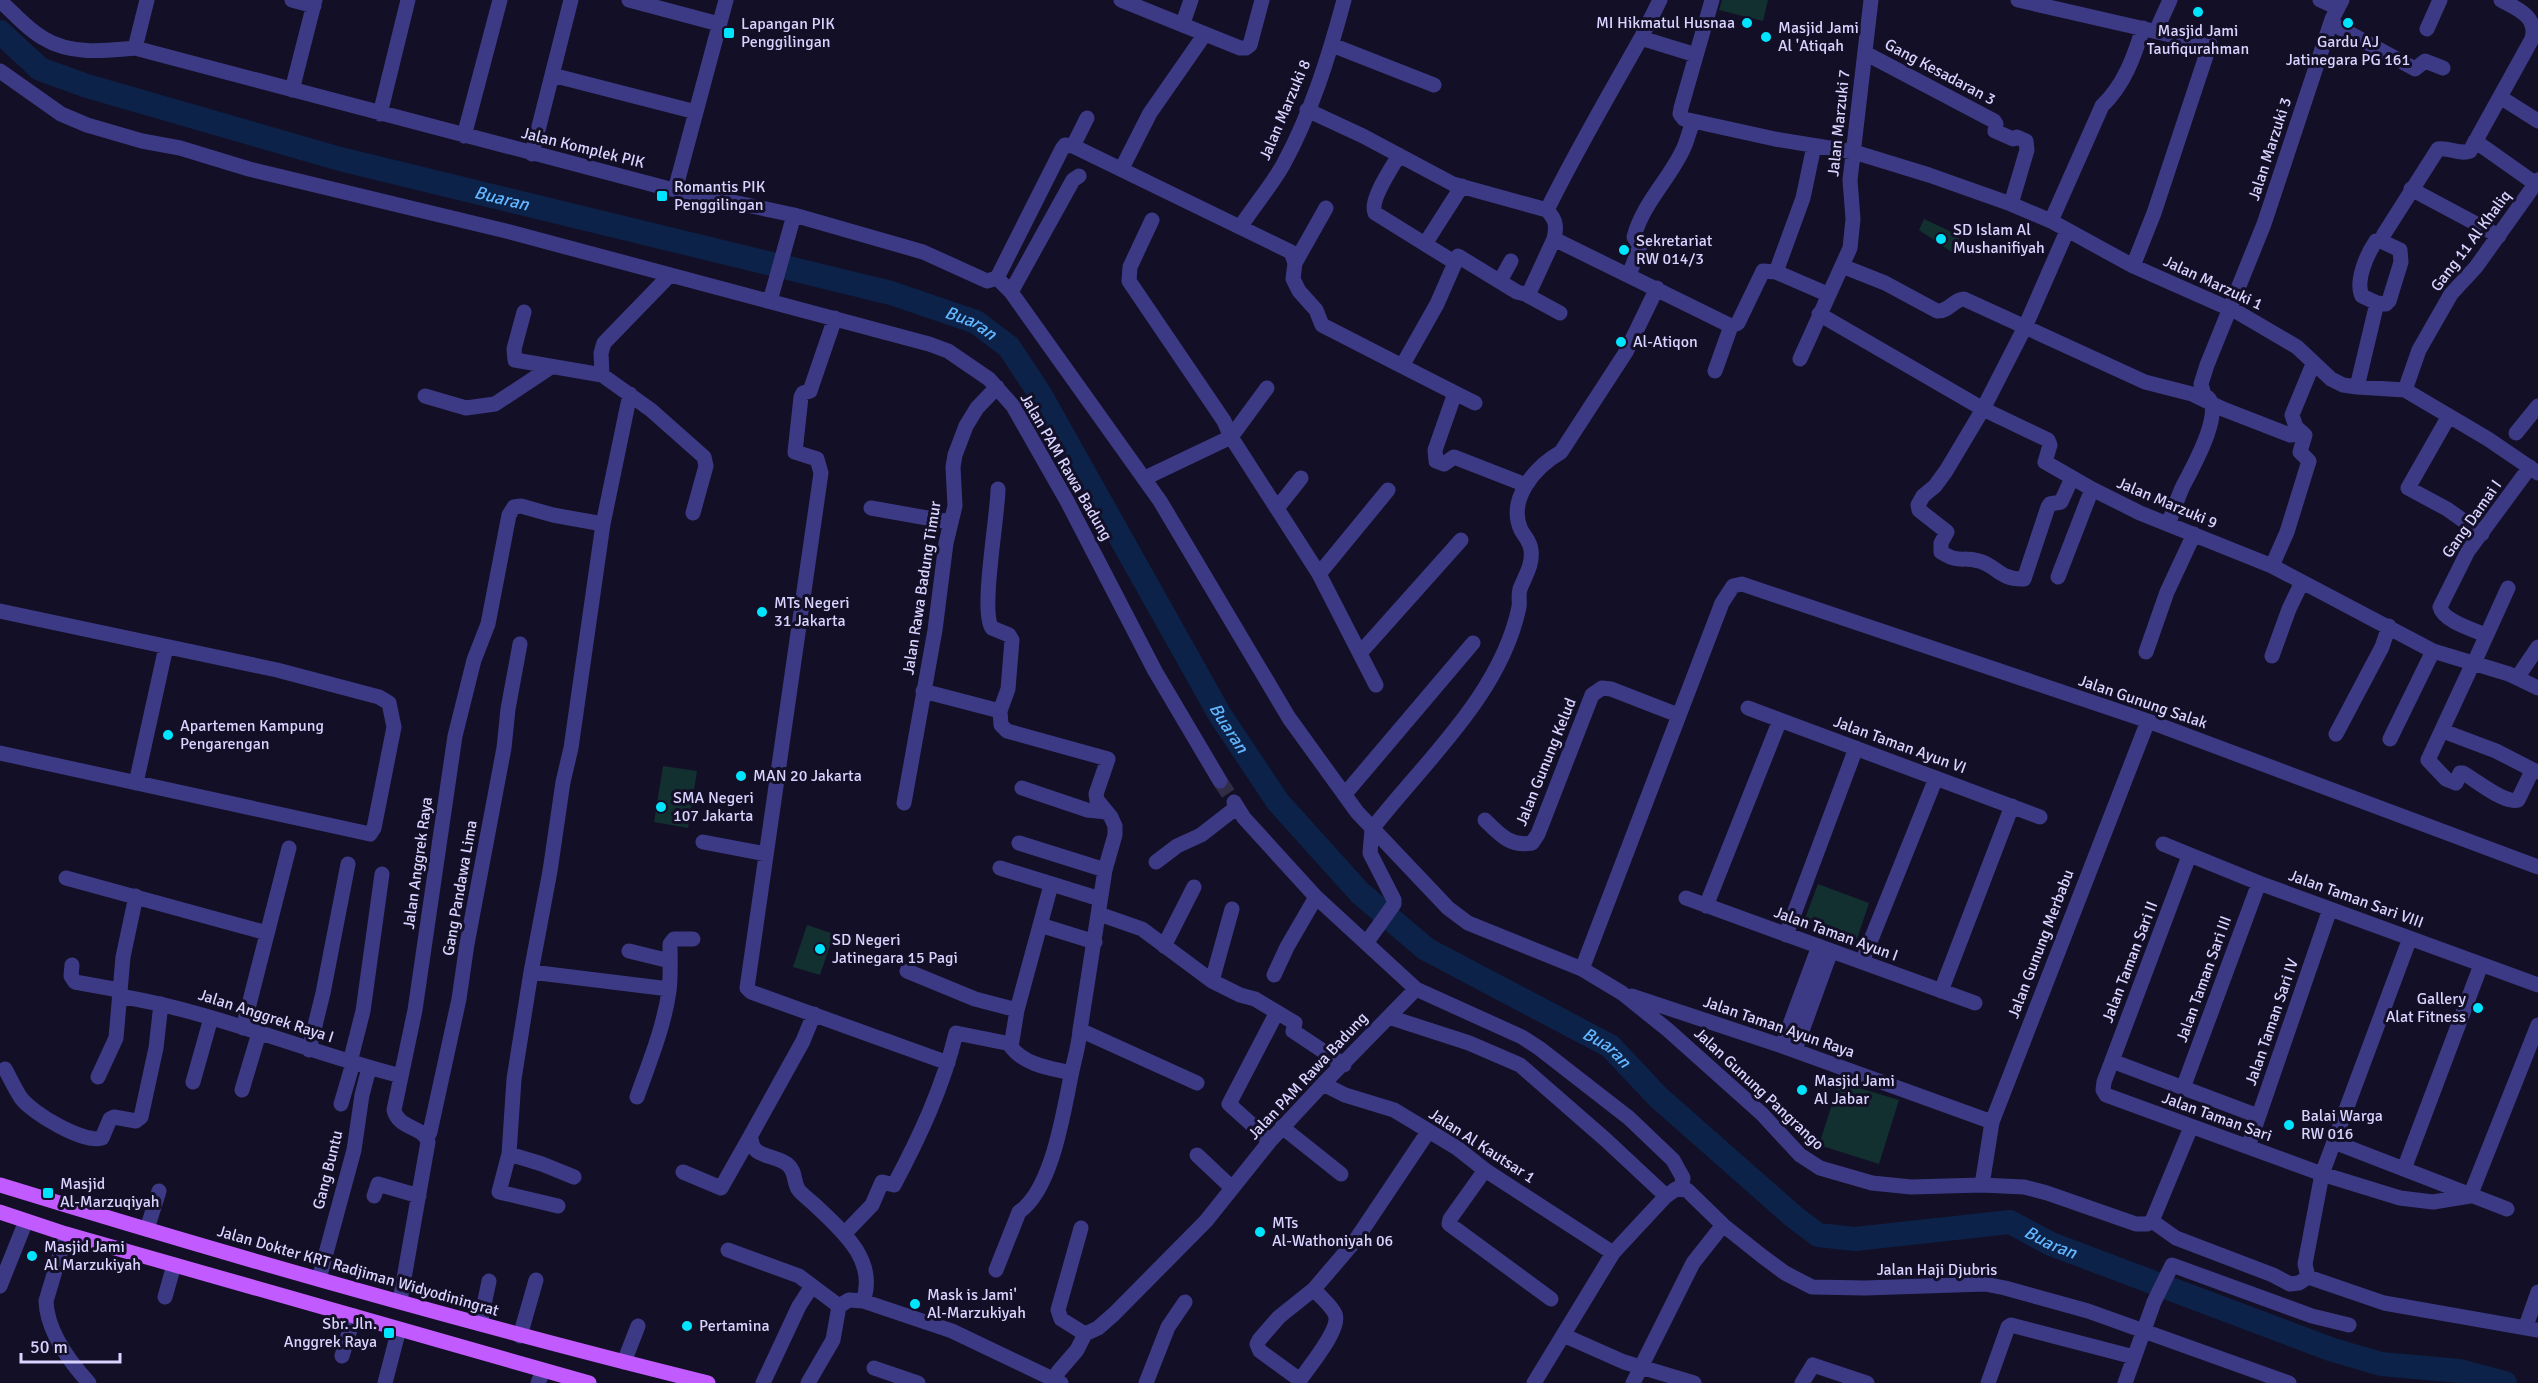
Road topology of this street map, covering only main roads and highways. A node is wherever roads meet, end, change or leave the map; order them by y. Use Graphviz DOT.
graph roads {
  1 [pos="0,1185"];
  2 [pos="0,1212"];
  3 [pos="540,1377"];
  4 [pos="588,1383"];
  5 [pos="708,1383"];
  1 -- 5 [label="main road, Jalan Dokter KRT Radjiman Widyodiningrat"];
  2 -- 3 [label="main road"];
  3 -- 4 [label="main road"];
}
